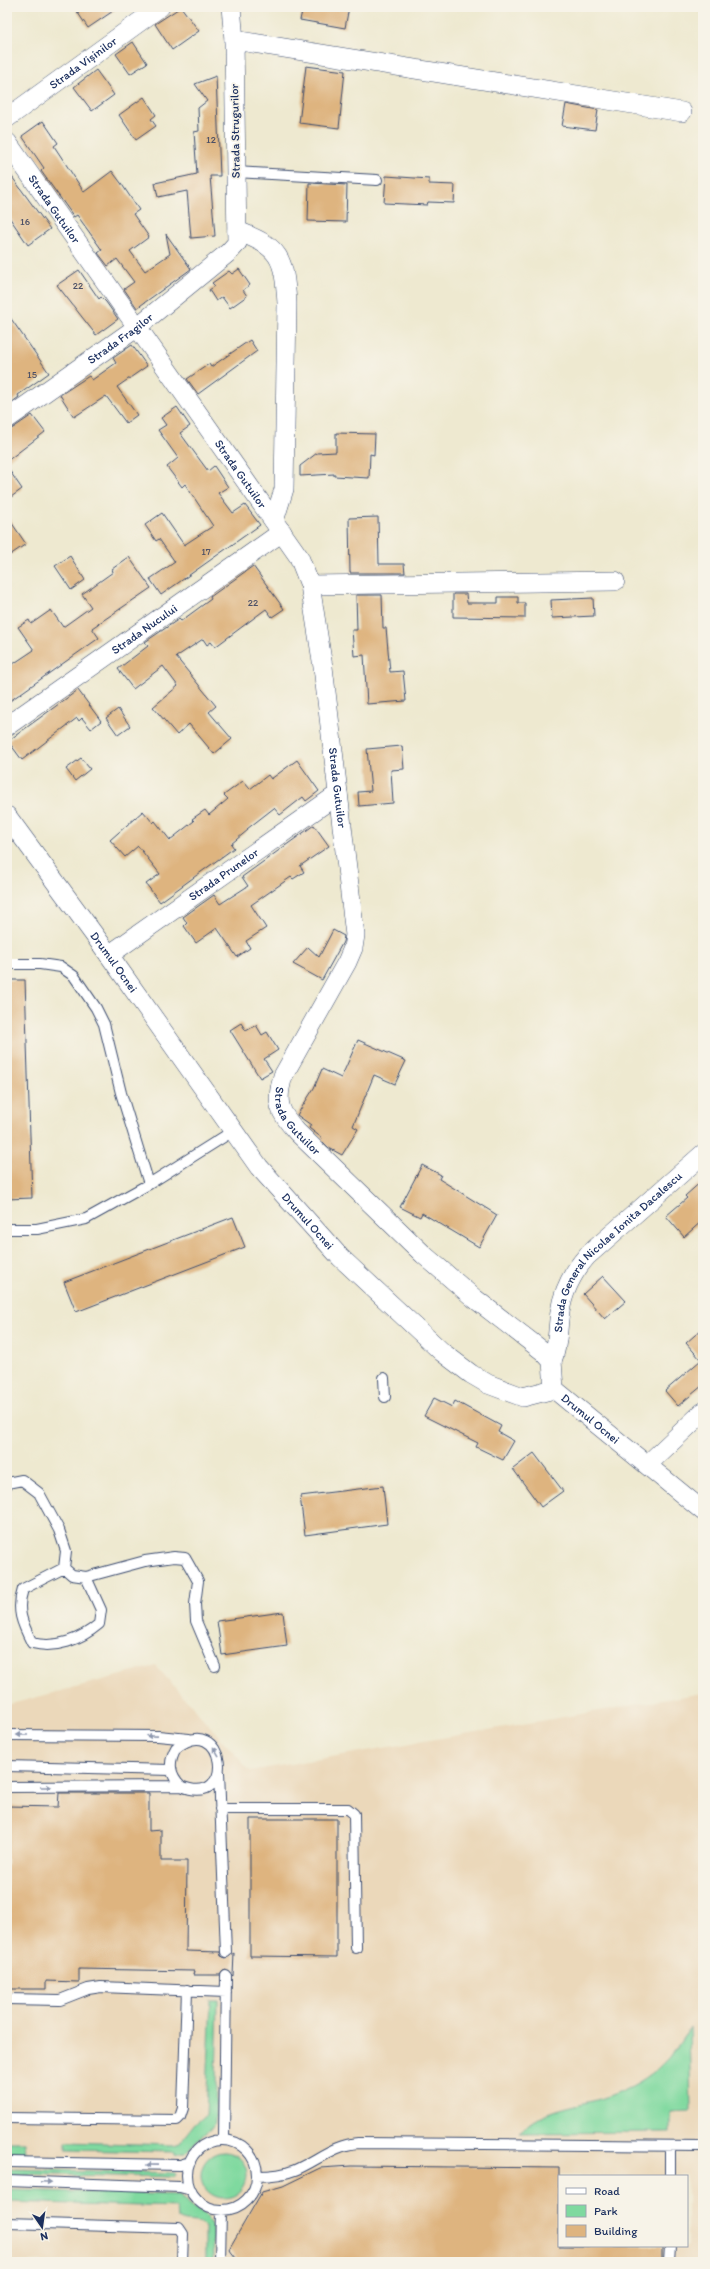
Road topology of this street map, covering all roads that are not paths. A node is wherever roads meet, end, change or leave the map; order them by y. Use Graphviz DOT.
graph roads {
  1 [pos="160,7"];
  2 [pos="231,7"];
  3 [pos="234,40"];
  4 [pos="682,112"];
  5 [pos="7,118"];
  6 [pos="7,142"];
  7 [pos="236,172"];
  8 [pos="376,180"];
  9 [pos="237,231"];
  10 [pos="229,252"];
  11 [pos="136,328"];
  12 [pos="7,419"];
  13 [pos="278,526"];
  14 [pos="615,582"];
  15 [pos="310,585"];
  16 [pos="7,726"];
  17 [pos="338,794"];
  18 [pos="7,816"];
  19 [pos="109,955"];
  20 [pos="7,964"];
  21 [pos="233,1131"];
  22 [pos="703,1154"];
  23 [pos="149,1184"];
  24 [pos="7,1229"];
  25 [pos="552,1362"];
  26 [pos="384,1378"];
  27 [pos="554,1389"];
  28 [pos="385,1397"];
  29 [pos="703,1412"];
  30 [pos="648,1464"];
  31 [pos="7,1483"];
  32 [pos="703,1511"];
  33 [pos="64,1568"];
  34 [pos="86,1577"];
  35 [pos="215,1666"];
  36 [pos="7,1735"];
  37 [pos="191,1739"];
  38 [pos="7,1766"];
  39 [pos="171,1770"];
  40 [pos="219,1772"];
  41 [pos="181,1786"];
  42 [pos="7,1787"];
  43 [pos="220,1806"];
  44 [pos="356,1948"];
  45 [pos="226,1952"];
  46 [pos="226,1976"];
  47 [pos="187,1990"];
  48 [pos="226,1992"];
  49 [pos="7,1999"];
  50 [pos="7,2118"];
  51 [pos="224,2140"];
  52 [pos="703,2146"];
  53 [pos="670,2147"];
  54 [pos="7,2162"];
  55 [pos="190,2162"];
  56 [pos="670,2175"];
  57 [pos="257,2176"];
  58 [pos="7,2181"];
  59 [pos="191,2190"];
  60 [pos="221,2210"];
  61 [pos="7,2223"];
  62 [pos="670,2247"];
  63 [pos="182,2262"];
  64 [pos="220,2262"];
  65 [pos="670,2262"];
  1 -- 5 [label="street, Strada Vișinilor"];
  2 -- 3 [label="street, Strada Strugurilor"];
  3 -- 4 [label="street"];
  3 -- 7 [label="street, Strada Strugurilor"];
  6 -- 11 [label="street, Strada Gutuilor"];
  7 -- 8 [label="lane"];
  7 -- 9 [label="street, Strada Strugurilor"];
  9 -- 10 [label="street, Strada Strugurilor"];
  9 -- 13 [label="street"];
  10 -- 11 [label="street, Strada Fragilor"];
  11 -- 12 [label="street, Strada Fragilor"];
  11 -- 13 [label="street, Strada Gutuilor"];
  13 -- 15 [label="street, Strada Gutuilor"];
  13 -- 16 [label="street, Strada Nucului"];
  14 -- 15 [label="street"];
  15 -- 17 [label="street, Strada Gutuilor"];
  17 -- 19 [label="street, Strada Prunelor"];
  17 -- 25 [label="street, Strada Gutuilor"];
  18 -- 19 [label="street, Drumul Ocnei"];
  19 -- 21 [label="street, Drumul Ocnei"];
  20 -- 23 [label="lane"];
  21 -- 23 [label="lane"];
  21 -- 27 [label="street, Drumul Ocnei"];
  22 -- 25 [label="street, Strada General Nicolae Ionita Dacalescu"];
  23 -- 24 [label="lane"];
  25 -- 27 [label="street"];
  26 -- 28 [label="lane"];
  27 -- 30 [label="street, Drumul Ocnei"];
  29 -- 30 [label="street"];
  30 -- 32 [label="street, Drumul Ocnei"];
  31 -- 33 [label="lane"];
  33 -- 34 [label="lane"];
  33 -- 34 [label="lane"];
  34 -- 35 [label="lane"];
  37 -- 36 [label="lane, one-way"];
  37 -- 39 [label="lane"];
  40 -- 37 [label="lane, one-way"];
  38 -- 39 [label="lane"];
  39 -- 41 [label="lane"];
  40 -- 41 [label="lane"];
  40 -- 43 [label="lane"];
  42 -- 41 [label="lane, one-way"];
  43 -- 44 [label="lane"];
  43 -- 45 [label="lane"];
  46 -- 48 [label="lane"];
  47 -- 48 [label="lane"];
  47 -- 49 [label="lane"];
  47 -- 50 [label="lane"];
  48 -- 51 [label="lane"];
  51 -- 55 [label="lane"];
  51 -- 57 [label="lane"];
  52 -- 53 [label="lane"];
  53 -- 56 [label="lane"];
  53 -- 57 [label="lane"];
  55 -- 54 [label="lane, one-way"];
  55 -- 59 [label="lane"];
  57 -- 60 [label="lane"];
  58 -- 59 [label="lane, one-way"];
  59 -- 60 [label="lane"];
  60 -- 64 [label="lane"];
  61 -- 63 [label="lane"];
  62 -- 65 [label="lane"];
}
